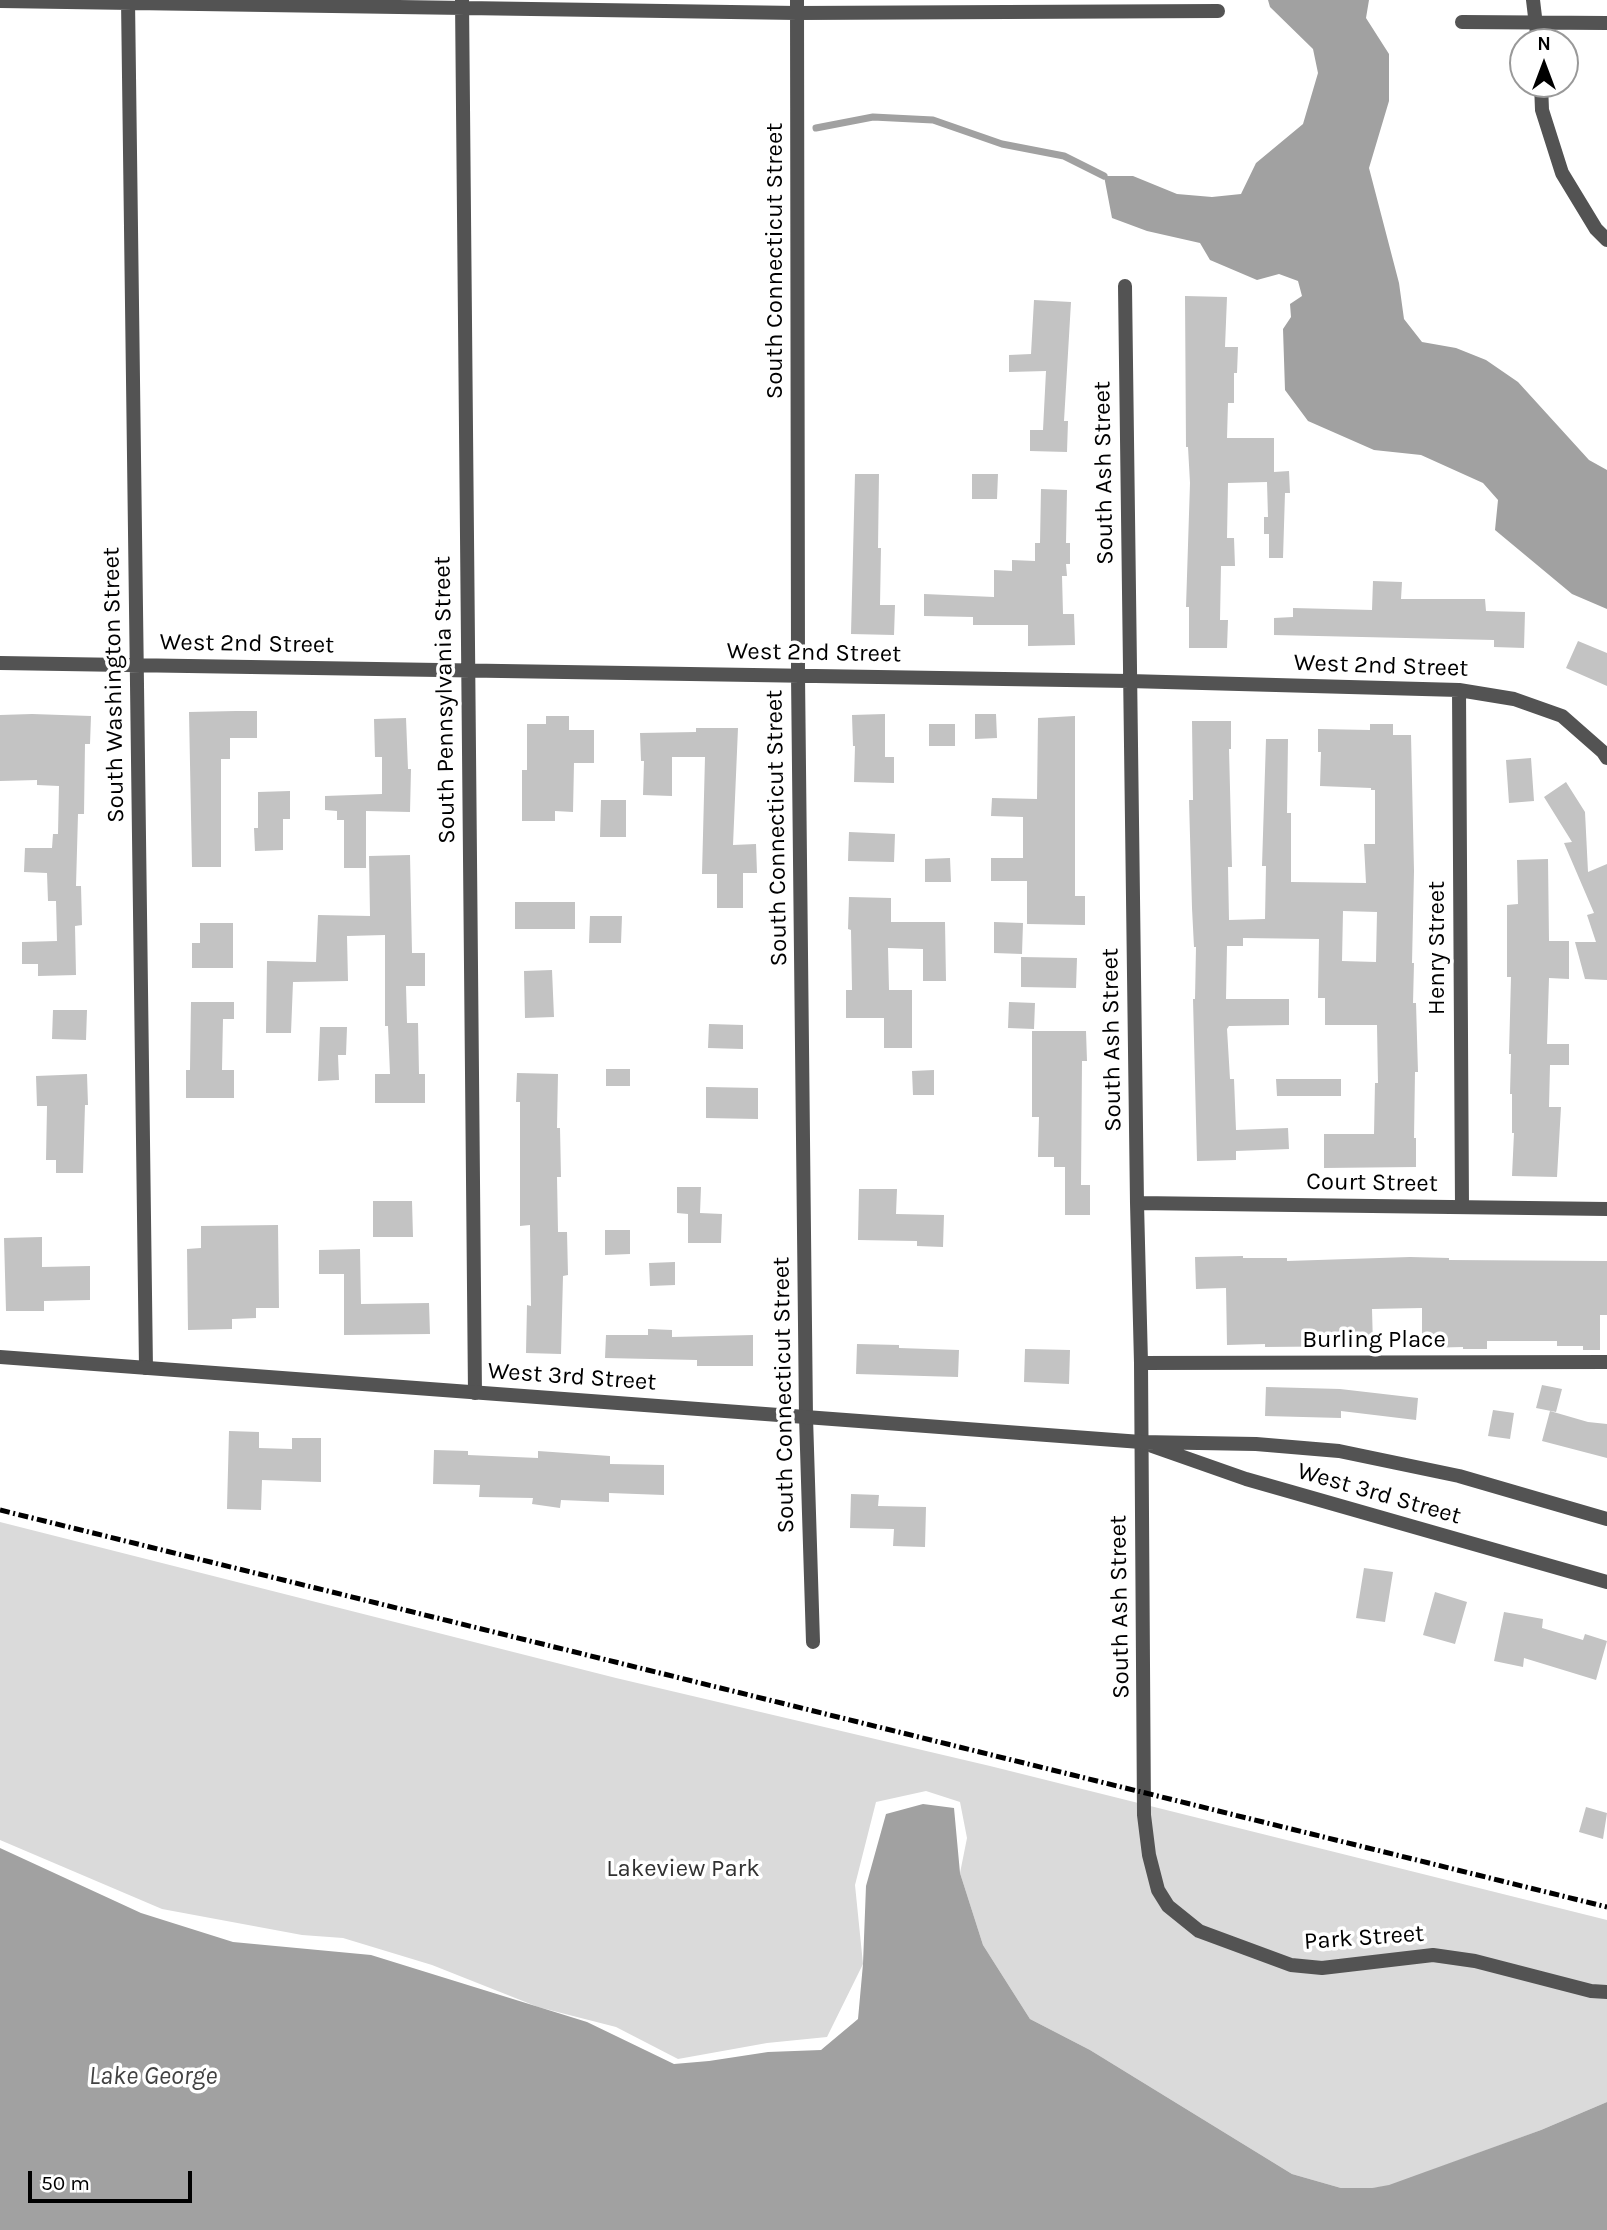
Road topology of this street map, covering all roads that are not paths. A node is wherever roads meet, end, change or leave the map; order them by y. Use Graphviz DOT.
graph roads {
  1 [pos="1533,0"];
  2 [pos="0,1"];
  3 [pos="129,1"];
  4 [pos="462,4"];
  5 [pos="797,7"];
  6 [pos="1218,11"];
  7 [pos="1462,22"];
  8 [pos="1537,22"];
  9 [pos="1607,23"];
  10 [pos="1537,28"];
  11 [pos="1542,98"];
  12 [pos="1607,240"];
  13 [pos="1125,286"];
  14 [pos="0,663"];
  15 [pos="136,666"];
  16 [pos="467,670"];
  17 [pos="798,676"];
  18 [pos="1129,681"];
  19 [pos="1458,690"];
  20 [pos="1607,758"];
  21 [pos="1137,1203"];
  22 [pos="1462,1207"];
  23 [pos="1607,1209"];
  24 [pos="0,1357"];
  25 [pos="1607,1362"];
  26 [pos="1141,1363"];
  27 [pos="146,1368"];
  28 [pos="475,1393"];
  29 [pos="806,1418"];
  30 [pos="1141,1442"];
  31 [pos="1607,1519"];
  32 [pos="1607,1582"];
  33 [pos="813,1642"];
  34 [pos="1145,1793"];
  35 [pos="1607,1992"];
  1 -- 8 [label="street"];
  2 -- 3 [label="street"];
  3 -- 4 [label="street"];
  3 -- 15 [label="street, South Washington Street"];
  4 -- 5 [label="street"];
  4 -- 16 [label="street, South Pennsylvania Street"];
  5 -- 6 [label="street"];
  5 -- 17 [label="street, South Connecticut Street"];
  7 -- 8 [label="street"];
  8 -- 9 [label="street"];
  8 -- 10 [label="street"];
  11 -- 12 [label="street"];
  13 -- 18 [label="street, South Ash Street"];
  14 -- 15 [label="street, West 2nd Street"];
  15 -- 16 [label="street, West 2nd Street"];
  15 -- 27 [label="street, South Washington Street"];
  16 -- 17 [label="street, West 2nd Street"];
  16 -- 28 [label="street, South Pennsylvania Street"];
  17 -- 18 [label="street, West 2nd Street"];
  17 -- 29 [label="street, South Connecticut Street"];
  18 -- 19 [label="street, West 2nd Street"];
  18 -- 21 [label="street, South Ash Street"];
  19 -- 20 [label="street, West 2nd Street"];
  19 -- 22 [label="street, Henry Street"];
  21 -- 22 [label="street, Court Street"];
  21 -- 26 [label="street, South Ash Street"];
  22 -- 23 [label="street, Court Street"];
  24 -- 27 [label="street, West 3rd Street"];
  25 -- 26 [label="street, Burling Place"];
  26 -- 30 [label="street, South Ash Street"];
  27 -- 28 [label="street, West 3rd Street"];
  28 -- 29 [label="street, West 3rd Street"];
  29 -- 30 [label="street, West 3rd Street"];
  29 -- 33 [label="street, South Connecticut Street"];
  30 -- 31 [label="street, West 3rd Street"];
  30 -- 32 [label="street, West 3rd Street"];
  30 -- 34 [label="street, South Ash Street"];
  34 -- 35 [label="street, Park Street"];
}
